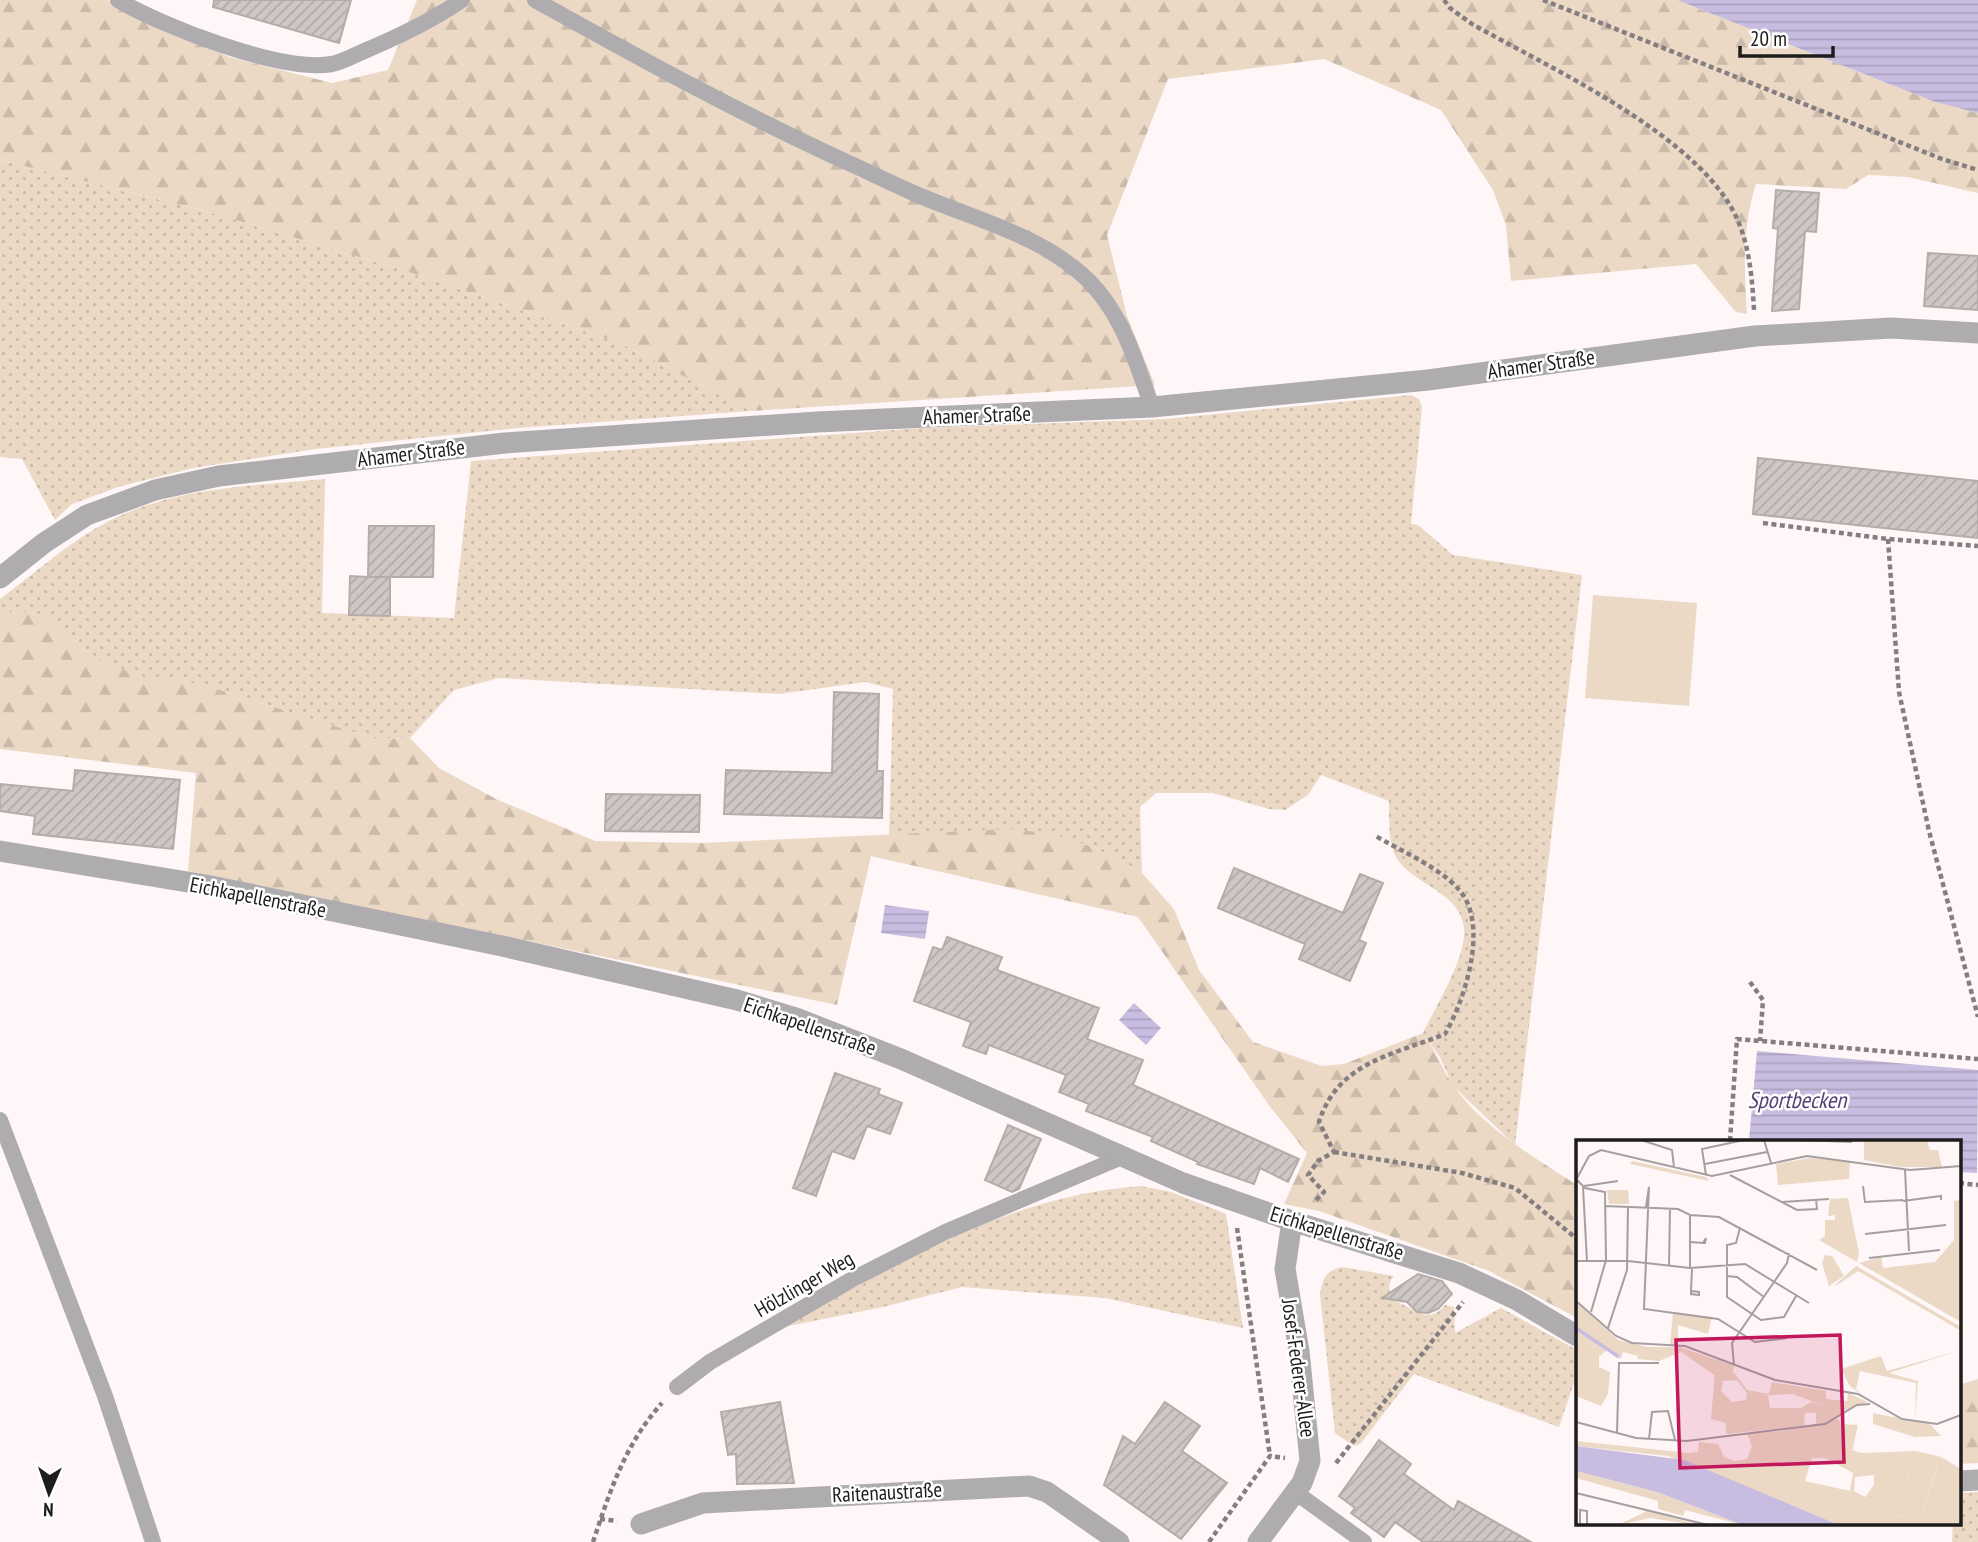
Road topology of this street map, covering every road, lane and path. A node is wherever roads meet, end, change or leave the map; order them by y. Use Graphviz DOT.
graph roads {
  1 [pos="118,0"];
  2 [pos="462,0"];
  3 [pos="535,0"];
  4 [pos="1444,0"];
  5 [pos="1543,0"];
  6 [pos="1978,170"];
  7 [pos="1978,333"];
  8 [pos="1755,335"];
  9 [pos="1152,407"];
  10 [pos="1763,523"];
  11 [pos="1888,539"];
  12 [pos="1978,546"];
  13 [pos="0,578"];
  14 [pos="1374,835"];
  15 [pos="0,851"];
  16 [pos="1750,982"];
  17 [pos="1978,1017"];
  18 [pos="1760,1041"];
  19 [pos="1978,1059"];
  20 [pos="0,1120"];
  21 [pos="1730,1140"];
  22 [pos="1334,1152"];
  23 [pos="1122,1157"];
  24 [pos="1960,1183"];
  25 [pos="1978,1185"];
  26 [pos="1233,1200"];
  27 [pos="1269,1213"];
  28 [pos="1292,1221"];
  29 [pos="1576,1238"];
  30 [pos="1479,1282"];
  31 [pos="1576,1335"];
  32 [pos="677,1387"];
  33 [pos="1270,1456"];
  34 [pos="1310,1461"];
  35 [pos="1978,1480"];
  36 [pos="1960,1481"];
  37 [pos="1295,1492"];
  38 [pos="641,1524"];
  39 [pos="153,1542"];
  40 [pos="593,1542"];
  41 [pos="1119,1542"];
  42 [pos="1209,1542"];
  43 [pos="1258,1542"];
  44 [pos="1364,1542"];
  1 -- 2 [label="lane"];
  3 -- 9 [label="lane"];
  4 -- 8 [label="path"];
  5 -- 6 [label="path"];
  7 -- 8 [label="street, Ahamer Straße"];
  8 -- 9 [label="street, Ahamer Straße"];
  9 -- 13 [label="street, Ahamer Straße"];
  10 -- 11 [label="path"];
  11 -- 12 [label="path"];
  11 -- 17 [label="path"];
  14 -- 22 [label="path"];
  15 -- 23 [label="street, Eichkapellenstraße"];
  16 -- 18 [label="path"];
  18 -- 19 [label="path"];
  18 -- 21 [label="path"];
  20 -- 39 [label="lane"];
  22 -- 27 [label="path"];
  22 -- 29 [label="path"];
  23 -- 26 [label="street, Eichkapellenstraße"];
  23 -- 32 [label="lane, Hölzlinger Weg"];
  24 -- 25 [label="path"];
  26 -- 27 [label="street, Eichkapellenstraße"];
  26 -- 33 [label="path"];
  27 -- 28 [label="street, Eichkapellenstraße"];
  28 -- 30 [label="street, Eichkapellenstraße"];
  28 -- 34 [label="street, Josef-Federer-Allee"];
  30 -- 31 [label="street, Eichkapellenstraße"];
  30 -- 34 [label="path"];
  32 -- 40 [label="path"];
  33 -- 34 [label="path"];
  33 -- 42 [label="path"];
  34 -- 37 [label="street, Josef-Federer-Allee"];
  35 -- 36 [label="street"];
  37 -- 43 [label="street, Josef-Federer-Allee"];
  37 -- 44 [label="lane"];
  38 -- 41 [label="street, Raitenaustraße"];
}
